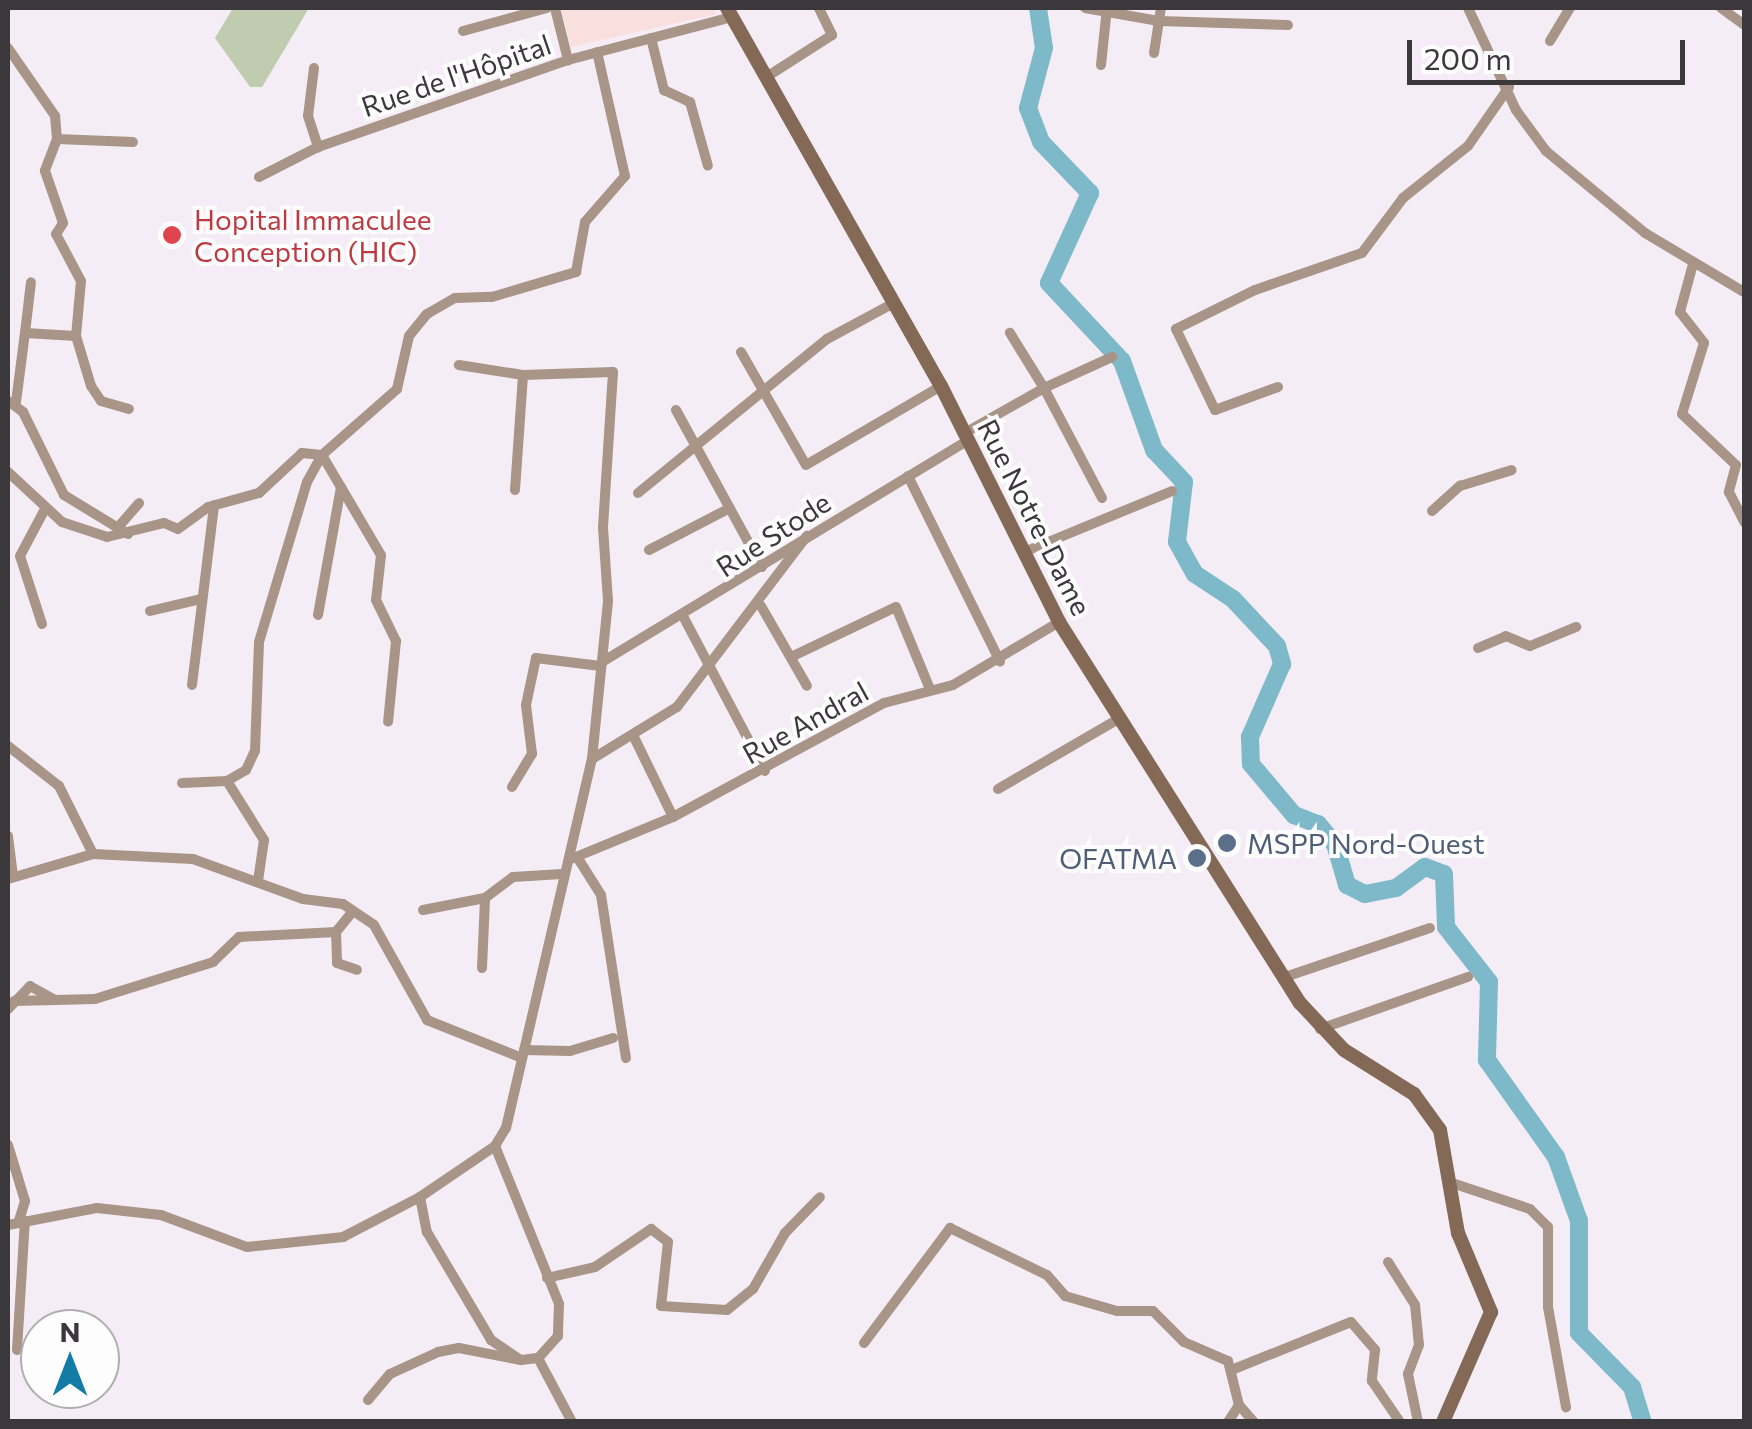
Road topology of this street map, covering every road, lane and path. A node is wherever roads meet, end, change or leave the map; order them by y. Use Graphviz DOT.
graph roads {
  1 [pos="547,8"];
  2 [pos="555,8"];
  3 [pos="818,8"];
  4 [pos="1085,8"];
  5 [pos="1161,8"];
  6 [pos="1468,8"];
  7 [pos="1570,8"];
  8 [pos="1721,8"];
  9 [pos="1107,10"];
  10 [pos="729,12"];
  11 [pos="1159,21"];
  12 [pos="1288,25"];
  13 [pos="1744,25"];
  14 [pos="462,31"];
  15 [pos="651,38"];
  16 [pos="1550,41"];
  17 [pos="8,48"];
  18 [pos="597,52"];
  19 [pos="1154,53"];
  20 [pos="568,60"];
  21 [pos="1101,65"];
  22 [pos="314,68"];
  23 [pos="768,76"];
  24 [pos="1508,88"];
  25 [pos="57,139"];
  26 [pos="133,142"];
  27 [pos="318,147"];
  28 [pos="708,166"];
  29 [pos="259,177"];
  30 [pos="1694,264"];
  31 [pos="31,282"];
  32 [pos="1744,292"];
  33 [pos="892,304"];
  34 [pos="1010,332"];
  35 [pos="25,333"];
  36 [pos="76,336"];
  37 [pos="740,352"];
  38 [pos="1112,357"];
  39 [pos="459,365"];
  40 [pos="522,376"];
  41 [pos="941,386"];
  42 [pos="1278,386"];
  43 [pos="1044,388"];
  44 [pos="763,392"];
  45 [pos="12,402"];
  46 [pos="129,409"];
  47 [pos="676,410"];
  48 [pos="965,438"];
  49 [pos="697,448"];
  50 [pos="322,455"];
  51 [pos="1512,470"];
  52 [pos="8,472"];
  53 [pos="908,476"];
  54 [pos="341,487"];
  55 [pos="515,490"];
  56 [pos="1172,491"];
  57 [pos="638,493"];
  58 [pos="1102,498"];
  59 [pos="139,503"];
  60 [pos="214,505"];
  61 [pos="730,508"];
  62 [pos="45,509"];
  63 [pos="1432,511"];
  64 [pos="1744,522"];
  65 [pos="124,530"];
  66 [pos="808,536"];
  67 [pos="649,550"];
  68 [pos="1024,552"];
  69 [pos="762,567"];
  70 [pos="201,599"];
  71 [pos="761,606"];
  72 [pos="150,612"];
  73 [pos="318,615"];
  74 [pos="684,618"];
  75 [pos="1060,622"];
  76 [pos="42,624"];
  77 [pos="1576,627"];
  78 [pos="1478,648"];
  79 [pos="791,657"];
  80 [pos="1000,661"];
  81 [pos="602,664"];
  82 [pos="710,668"];
  83 [pos="192,685"];
  84 [pos="807,686"];
  85 [pos="930,689"];
  86 [pos="1120,718"];
  87 [pos="388,722"];
  88 [pos="633,735"];
  89 [pos="8,746"];
  90 [pos="592,759"];
  91 [pos="765,771"];
  92 [pos="182,782"];
  93 [pos="227,782"];
  94 [pos="512,787"];
  95 [pos="998,789"];
  96 [pos="674,817"];
  97 [pos="8,836"];
  98 [pos="93,854"];
  99 [pos="575,860"];
  100 [pos="562,874"];
  101 [pos="10,877"];
  102 [pos="258,881"];
  103 [pos="485,898"];
  104 [pos="352,910"];
  105 [pos="423,910"];
  106 [pos="1430,928"];
  107 [pos="336,932"];
  108 [pos="482,968"];
  109 [pos="356,970"];
  110 [pos="1285,977"];
  111 [pos="1468,977"];
  112 [pos="55,1000"];
  113 [pos="11,1005"];
  114 [pos="1322,1032"];
  115 [pos="613,1038"];
  116 [pos="523,1054"];
  117 [pos="626,1058"];
  118 [pos="8,1144"];
  119 [pos="496,1146"];
  120 [pos="1452,1183"];
  121 [pos="420,1197"];
  122 [pos="820,1197"];
  123 [pos="15,1221"];
  124 [pos="1388,1262"];
  125 [pos="548,1278"];
  126 [pos="864,1343"];
  127 [pos="16,1350"];
  128 [pos="538,1358"];
  129 [pos="521,1360"];
  130 [pos="1234,1369"];
  131 [pos="368,1400"];
  132 [pos="1239,1405"];
  133 [pos="1566,1406"];
  134 [pos="572,1422"];
  135 [pos="1228,1422"];
  136 [pos="1254,1422"];
  137 [pos="1400,1422"];
  138 [pos="1418,1422"];
  139 [pos="1443,1422"];
  1 -- 14 [label="street"];
  2 -- 20 [label="street"];
  3 -- 23 [label="street"];
  4 -- 9 [label="street"];
  5 -- 11 [label="street"];
  6 -- 24 [label="street"];
  7 -- 16 [label="street"];
  8 -- 13 [label="street"];
  9 -- 11 [label="street"];
  9 -- 21 [label="street"];
  10 -- 15 [label="street, Rue de l'Hôpital"];
  10 -- 23 [label="street, Rue Notre-Dame"];
  11 -- 12 [label="street"];
  11 -- 19 [label="street"];
  15 -- 18 [label="street, Rue de l'Hôpital"];
  15 -- 28 [label="street"];
  17 -- 25 [label="street"];
  18 -- 20 [label="street, Rue de l'Hôpital"];
  18 -- 50 [label="street"];
  20 -- 27 [label="street, Rue de l'Hôpital"];
  22 -- 27 [label="street"];
  23 -- 33 [label="street, Rue Notre-Dame"];
  24 -- 30 [label="street"];
  24 -- 42 [label="street"];
  25 -- 26 [label="street"];
  25 -- 36 [label="street"];
  27 -- 29 [label="street, Rue de l'Hôpital"];
  30 -- 32 [label="street"];
  30 -- 64 [label="street"];
  31 -- 35 [label="street"];
  33 -- 41 [label="street, Rue Notre-Dame"];
  33 -- 44 [label="street"];
  34 -- 43 [label="street"];
  35 -- 36 [label="street"];
  35 -- 45 [label="street"];
  36 -- 46 [label="street"];
  37 -- 44 [label="street"];
  38 -- 43 [label="street, Rue Stode"];
  39 -- 40 [label="street"];
  40 -- 55 [label="street"];
  40 -- 81 [label="street"];
  41 -- 44 [label="street"];
  41 -- 48 [label="street, Rue Notre-Dame"];
  43 -- 48 [label="street, Rue Stode"];
  43 -- 58 [label="street"];
  44 -- 49 [label="street"];
  45 -- 65 [label="street"];
  47 -- 49 [label="street"];
  48 -- 53 [label="street, Rue Stode"];
  48 -- 68 [label="street, Rue Notre-Dame"];
  49 -- 57 [label="street"];
  49 -- 61 [label="street"];
  50 -- 54 [label="street"];
  50 -- 60 [label="street"];
  50 -- 93 [label="street"];
  51 -- 63 [label="street"];
  52 -- 62 [label="street"];
  53 -- 66 [label="street, Rue Stode"];
  53 -- 80 [label="street"];
  54 -- 73 [label="street"];
  54 -- 87 [label="street"];
  56 -- 68 [label="street"];
  59 -- 65 [label="street"];
  60 -- 65 [label="street"];
  60 -- 70 [label="street"];
  61 -- 67 [label="street"];
  61 -- 69 [label="street"];
  62 -- 65 [label="street"];
  62 -- 76 [label="street"];
  66 -- 69 [label="street, Rue Stode"];
  66 -- 71 [label="street"];
  68 -- 75 [label="street, Rue Notre-Dame"];
  69 -- 74 [label="street, Rue Stode"];
  70 -- 72 [label="street"];
  70 -- 83 [label="street"];
  71 -- 79 [label="street"];
  71 -- 82 [label="street"];
  74 -- 81 [label="street, Rue Stode"];
  74 -- 82 [label="street"];
  75 -- 80 [label="street, Rue Andral"];
  75 -- 86 [label="street, Rue Notre-Dame"];
  77 -- 78 [label="street"];
  79 -- 84 [label="street"];
  79 -- 85 [label="street"];
  80 -- 85 [label="street, Rue Andral"];
  81 -- 90 [label="street"];
  81 -- 94 [label="street"];
  82 -- 88 [label="street"];
  82 -- 91 [label="street"];
  85 -- 91 [label="street, Rue Andral"];
  86 -- 95 [label="street"];
  86 -- 110 [label="street, Rue Notre-Dame"];
  88 -- 90 [label="street"];
  88 -- 96 [label="street"];
  89 -- 98 [label="street"];
  90 -- 99 [label="street"];
  91 -- 96 [label="street, Rue Andral"];
  92 -- 93 [label="street"];
  93 -- 102 [label="street"];
  96 -- 99 [label="street, Rue Andral"];
  97 -- 101 [label="street"];
  98 -- 101 [label="street"];
  98 -- 102 [label="street"];
  99 -- 100 [label="street"];
  99 -- 117 [label="street"];
  100 -- 103 [label="street"];
  100 -- 116 [label="street"];
  102 -- 104 [label="street"];
  103 -- 105 [label="street"];
  103 -- 108 [label="street"];
  104 -- 107 [label="street"];
  104 -- 116 [label="street"];
  106 -- 110 [label="street"];
  107 -- 109 [label="street"];
  107 -- 112 [label="street"];
  110 -- 114 [label="street, Rue Notre-Dame"];
  111 -- 114 [label="street"];
  112 -- 113 [label="street"];
  112 -- 113 [label="street"];
  114 -- 120 [label="street"];
  115 -- 116 [label="street"];
  116 -- 119 [label="street"];
  118 -- 123 [label="street"];
  119 -- 121 [label="street"];
  119 -- 125 [label="street"];
  120 -- 133 [label="street"];
  120 -- 139 [label="street"];
  121 -- 123 [label="street"];
  121 -- 129 [label="street"];
  122 -- 125 [label="street"];
  123 -- 127 [label="street"];
  124 -- 138 [label="street"];
  125 -- 128 [label="street"];
  126 -- 130 [label="street"];
  128 -- 129 [label="street"];
  128 -- 134 [label="street"];
  129 -- 131 [label="street"];
  130 -- 132 [label="street"];
  130 -- 137 [label="street"];
  132 -- 135 [label="street"];
  132 -- 136 [label="street"];
}
